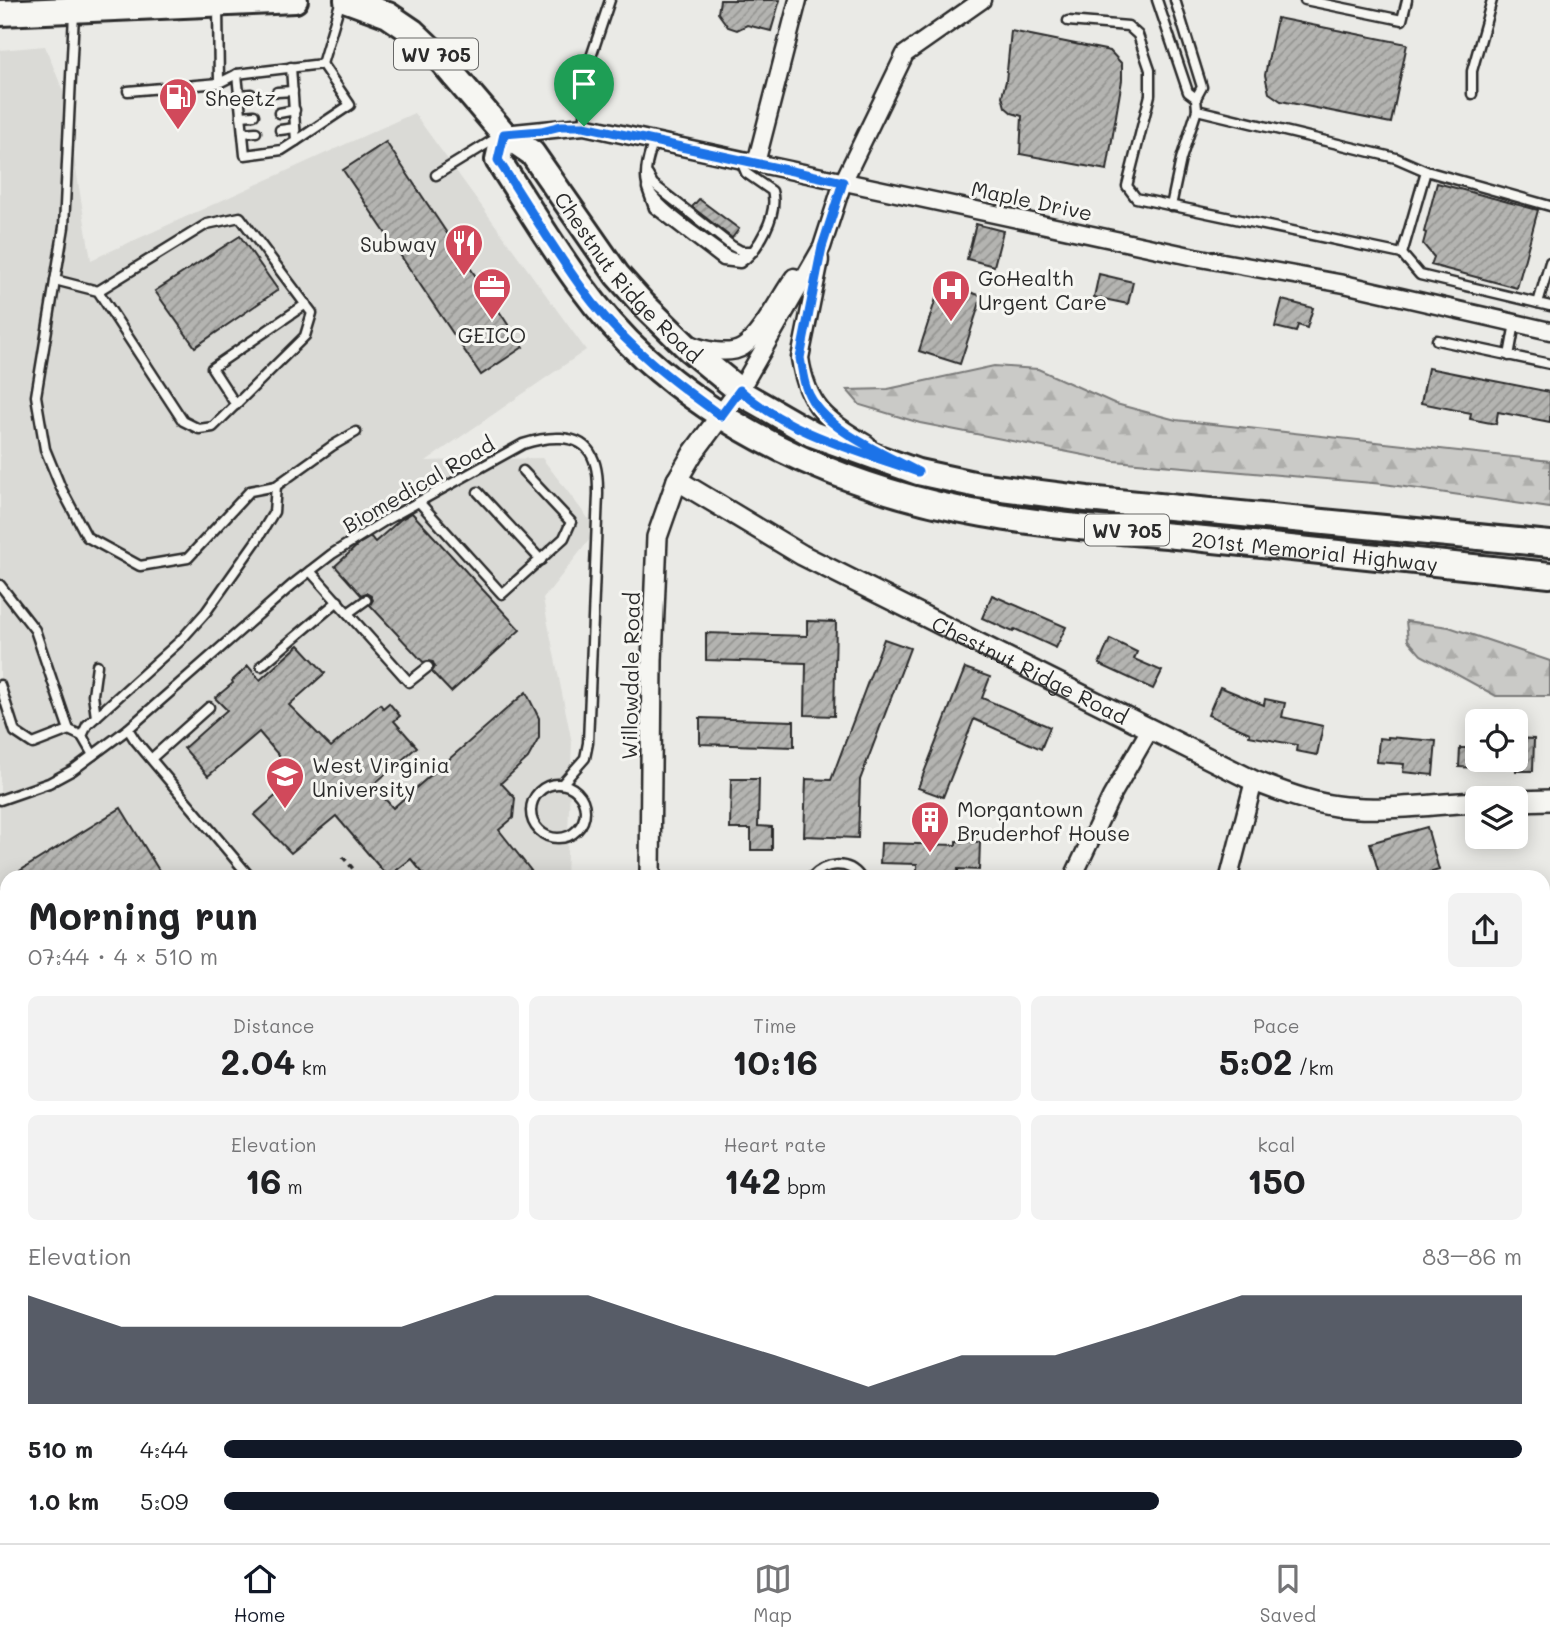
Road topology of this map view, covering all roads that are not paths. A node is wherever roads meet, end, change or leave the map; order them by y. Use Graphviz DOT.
graph roads {
  1 [pos="295,0"];
  2 [pos="341,0"];
  3 [pos="347,0"];
  4 [pos="610,0"];
  5 [pos="798,0"];
  6 [pos="982,0"];
  7 [pos="1157,0"];
  8 [pos="1174,0"];
  9 [pos="1305,0"];
  10 [pos="1362,0"];
  11 [pos="1407,0"];
  12 [pos="1492,0"];
  13 [pos="218,2"];
  14 [pos="74,10"];
  15 [pos="1359,11"];
  16 [pos="0,13"];
  17 [pos="1068,21"];
  18 [pos="322,64"];
  19 [pos="291,67"];
  20 [pos="237,74"];
  21 [pos="219,83"];
  22 [pos="128,91"];
  23 [pos="293,91"];
  24 [pos="277,92"];
  25 [pos="251,94"];
  26 [pos="1472,94"];
  27 [pos="239,95"];
  28 [pos="1196,98"];
  29 [pos="295,110"];
  30 [pos="1197,110"];
  31 [pos="279,113"];
  32 [pos="254,115"];
  33 [pos="241,116"];
  34 [pos="584,126"];
  35 [pos="295,128"];
  36 [pos="281,130"];
  37 [pos="256,132"];
  38 [pos="243,133"];
  39 [pos="504,134"];
  40 [pos="296,141"];
  41 [pos="654,141"];
  42 [pos="740,159"];
  43 [pos="756,163"];
  44 [pos="1426,171"];
  45 [pos="647,174"];
  46 [pos="436,175"];
  47 [pos="843,182"];
  48 [pos="1171,206"];
  49 [pos="1550,206"];
  50 [pos="822,247"];
  51 [pos="751,254"];
  52 [pos="1402,254"];
  53 [pos="1550,262"];
  54 [pos="55,281"];
  55 [pos="98,291"];
  56 [pos="306,303"];
  57 [pos="1538,303"];
  58 [pos="1550,306"];
  59 [pos="1515,323"];
  60 [pos="1550,331"];
  61 [pos="677,337"];
  62 [pos="1437,340"];
  63 [pos="1509,356"];
  64 [pos="1550,364"];
  65 [pos="740,390"];
  66 [pos="236,405"];
  67 [pos="721,416"];
  68 [pos="356,432"];
  69 [pos="523,471"];
  70 [pos="918,472"];
  71 [pos="677,480"];
  72 [pos="276,486"];
  73 [pos="478,492"];
  74 [pos="419,502"];
  75 [pos="1550,544"];
  76 [pos="541,559"];
  77 [pos="310,571"];
  78 [pos="1550,575"];
  79 [pos="0,585"];
  80 [pos="366,600"];
  81 [pos="338,601"];
  82 [pos="348,613"];
  83 [pos="97,665"];
  84 [pos="261,666"];
  85 [pos="428,667"];
  86 [pos="0,685"];
  87 [pos="209,707"];
  88 [pos="96,717"];
  89 [pos="128,729"];
  90 [pos="1150,729"];
  91 [pos="69,730"];
  92 [pos="82,736"];
  93 [pos="93,755"];
  94 [pos="152,758"];
  95 [pos="1254,781"];
  96 [pos="562,785"];
  97 [pos="0,800"];
  98 [pos="1550,800"];
  99 [pos="1528,801"];
  100 [pos="1465,803"];
  101 [pos="244,870"];
  102 [pos="650,870"];
  103 [pos="818,870"];
  104 [pos="855,870"];
  105 [pos="1076,870"];
  106 [pos="1231,870"];
  1 -- 13 [label="main road"];
  2 -- 18 [label="lane"];
  3 -- 39 [label="main road, Chestnut Ridge Road / WV 705"];
  4 -- 34 [label="lane"];
  5 -- 43 [label="street"];
  6 -- 47 [label="street"];
  7 -- 28 [label="lane"];
  8 -- 28 [label="lane"];
  9 -- 15 [label="lane"];
  10 -- 15 [label="lane"];
  11 -- 15 [label="lane"];
  12 -- 26 [label="lane"];
  13 -- 14 [label="main road"];
  13 -- 21 [label="lane"];
  14 -- 16 [label="main road"];
  14 -- 54 [label="lane"];
  17 -- 48 [label="lane"];
  18 -- 19 [label="lane"];
  18 -- 40 [label="lane"];
  19 -- 20 [label="lane"];
  19 -- 23 [label="lane"];
  20 -- 21 [label="lane"];
  20 -- 27 [label="lane"];
  21 -- 22 [label="lane"];
  23 -- 24 [label="lane"];
  23 -- 29 [label="lane"];
  25 -- 27 [label="lane"];
  27 -- 33 [label="lane"];
  28 -- 30 [label="lane"];
  29 -- 31 [label="lane"];
  29 -- 35 [label="lane"];
  30 -- 44 [label="lane"];
  30 -- 48 [label="lane"];
  32 -- 33 [label="lane"];
  33 -- 38 [label="lane"];
  34 -- 39 [label="street, Maple Drive"];
  34 -- 41 [label="street, Maple Drive"];
  35 -- 36 [label="lane"];
  35 -- 40 [label="lane"];
  37 -- 38 [label="lane"];
  38 -- 40 [label="lane"];
  39 -- 46 [label="lane"];
  39 -- 61 [label="main road, Chestnut Ridge Road / WV 705"];
  39 -- 67 [label="main road, Chestnut Ridge Road / WV 705"];
  41 -- 42 [label="street, Maple Drive"];
  41 -- 45 [label="lane"];
  42 -- 43 [label="street, Maple Drive"];
  42 -- 51 [label="lane"];
  43 -- 47 [label="street, Maple Drive"];
  44 -- 49 [label="lane"];
  44 -- 52 [label="lane"];
  45 -- 51 [label="lane"];
  45 -- 51 [label="lane"];
  47 -- 50 [label="street"];
  47 -- 59 [label="street, Maple Drive"];
  48 -- 52 [label="lane"];
  50 -- 61 [label="street"];
  50 -- 65 [label="street"];
  50 -- 70 [label="street"];
  52 -- 57 [label="lane"];
  53 -- 57 [label="lane"];
  54 -- 55 [label="lane"];
  54 -- 72 [label="lane"];
  55 -- 56 [label="lane"];
  55 -- 66 [label="lane"];
  56 -- 66 [label="lane"];
  56 -- 66 [label="lane"];
  57 -- 58 [label="lane"];
  59 -- 60 [label="street, Maple Drive"];
  59 -- 63 [label="lane"];
  61 -- 65 [label="main road, Chestnut Ridge Road / WV 705"];
  62 -- 63 [label="lane"];
  63 -- 64 [label="lane"];
  65 -- 67 [label="street"];
  65 -- 70 [label="main road, 201st Memorial Highway / WV 705"];
  67 -- 71 [label="street"];
  67 -- 78 [label="main road, 201st Memorial Highway / WV 705"];
  68 -- 72 [label="lane"];
  69 -- 76 [label="lane"];
  70 -- 75 [label="main road, 201st Memorial Highway / WV 705"];
  71 -- 90 [label="street, Chestnut Ridge Road"];
  71 -- 102 [label="street, Willowdale Road"];
  72 -- 88 [label="lane"];
  73 -- 76 [label="lane"];
  74 -- 76 [label="lane"];
  74 -- 77 [label="lane, Biomedical Road"];
  74 -- 96 [label="lane, Biomedical Road"];
  77 -- 81 [label="lane"];
  77 -- 89 [label="lane, Biomedical Road"];
  79 -- 91 [label="lane"];
  80 -- 82 [label="lane"];
  81 -- 82 [label="lane"];
  81 -- 84 [label="lane"];
  82 -- 85 [label="lane"];
  83 -- 88 [label="lane"];
  86 -- 91 [label="lane"];
  87 -- 94 [label="lane"];
  88 -- 92 [label="lane"];
  89 -- 93 [label="lane, Biomedical Road"];
  89 -- 94 [label="lane"];
  90 -- 95 [label="street, Chestnut Ridge Road"];
  90 -- 105 [label="street"];
  91 -- 92 [label="lane"];
  92 -- 93 [label="lane"];
  93 -- 97 [label="lane, Biomedical Road"];
  94 -- 101 [label="lane"];
  95 -- 100 [label="street, Chestnut Ridge Road"];
  95 -- 106 [label="street"];
  96 -- 96 [label="lane"];
  98 -- 99 [label="street"];
  103 -- 104 [label="lane"];
}
